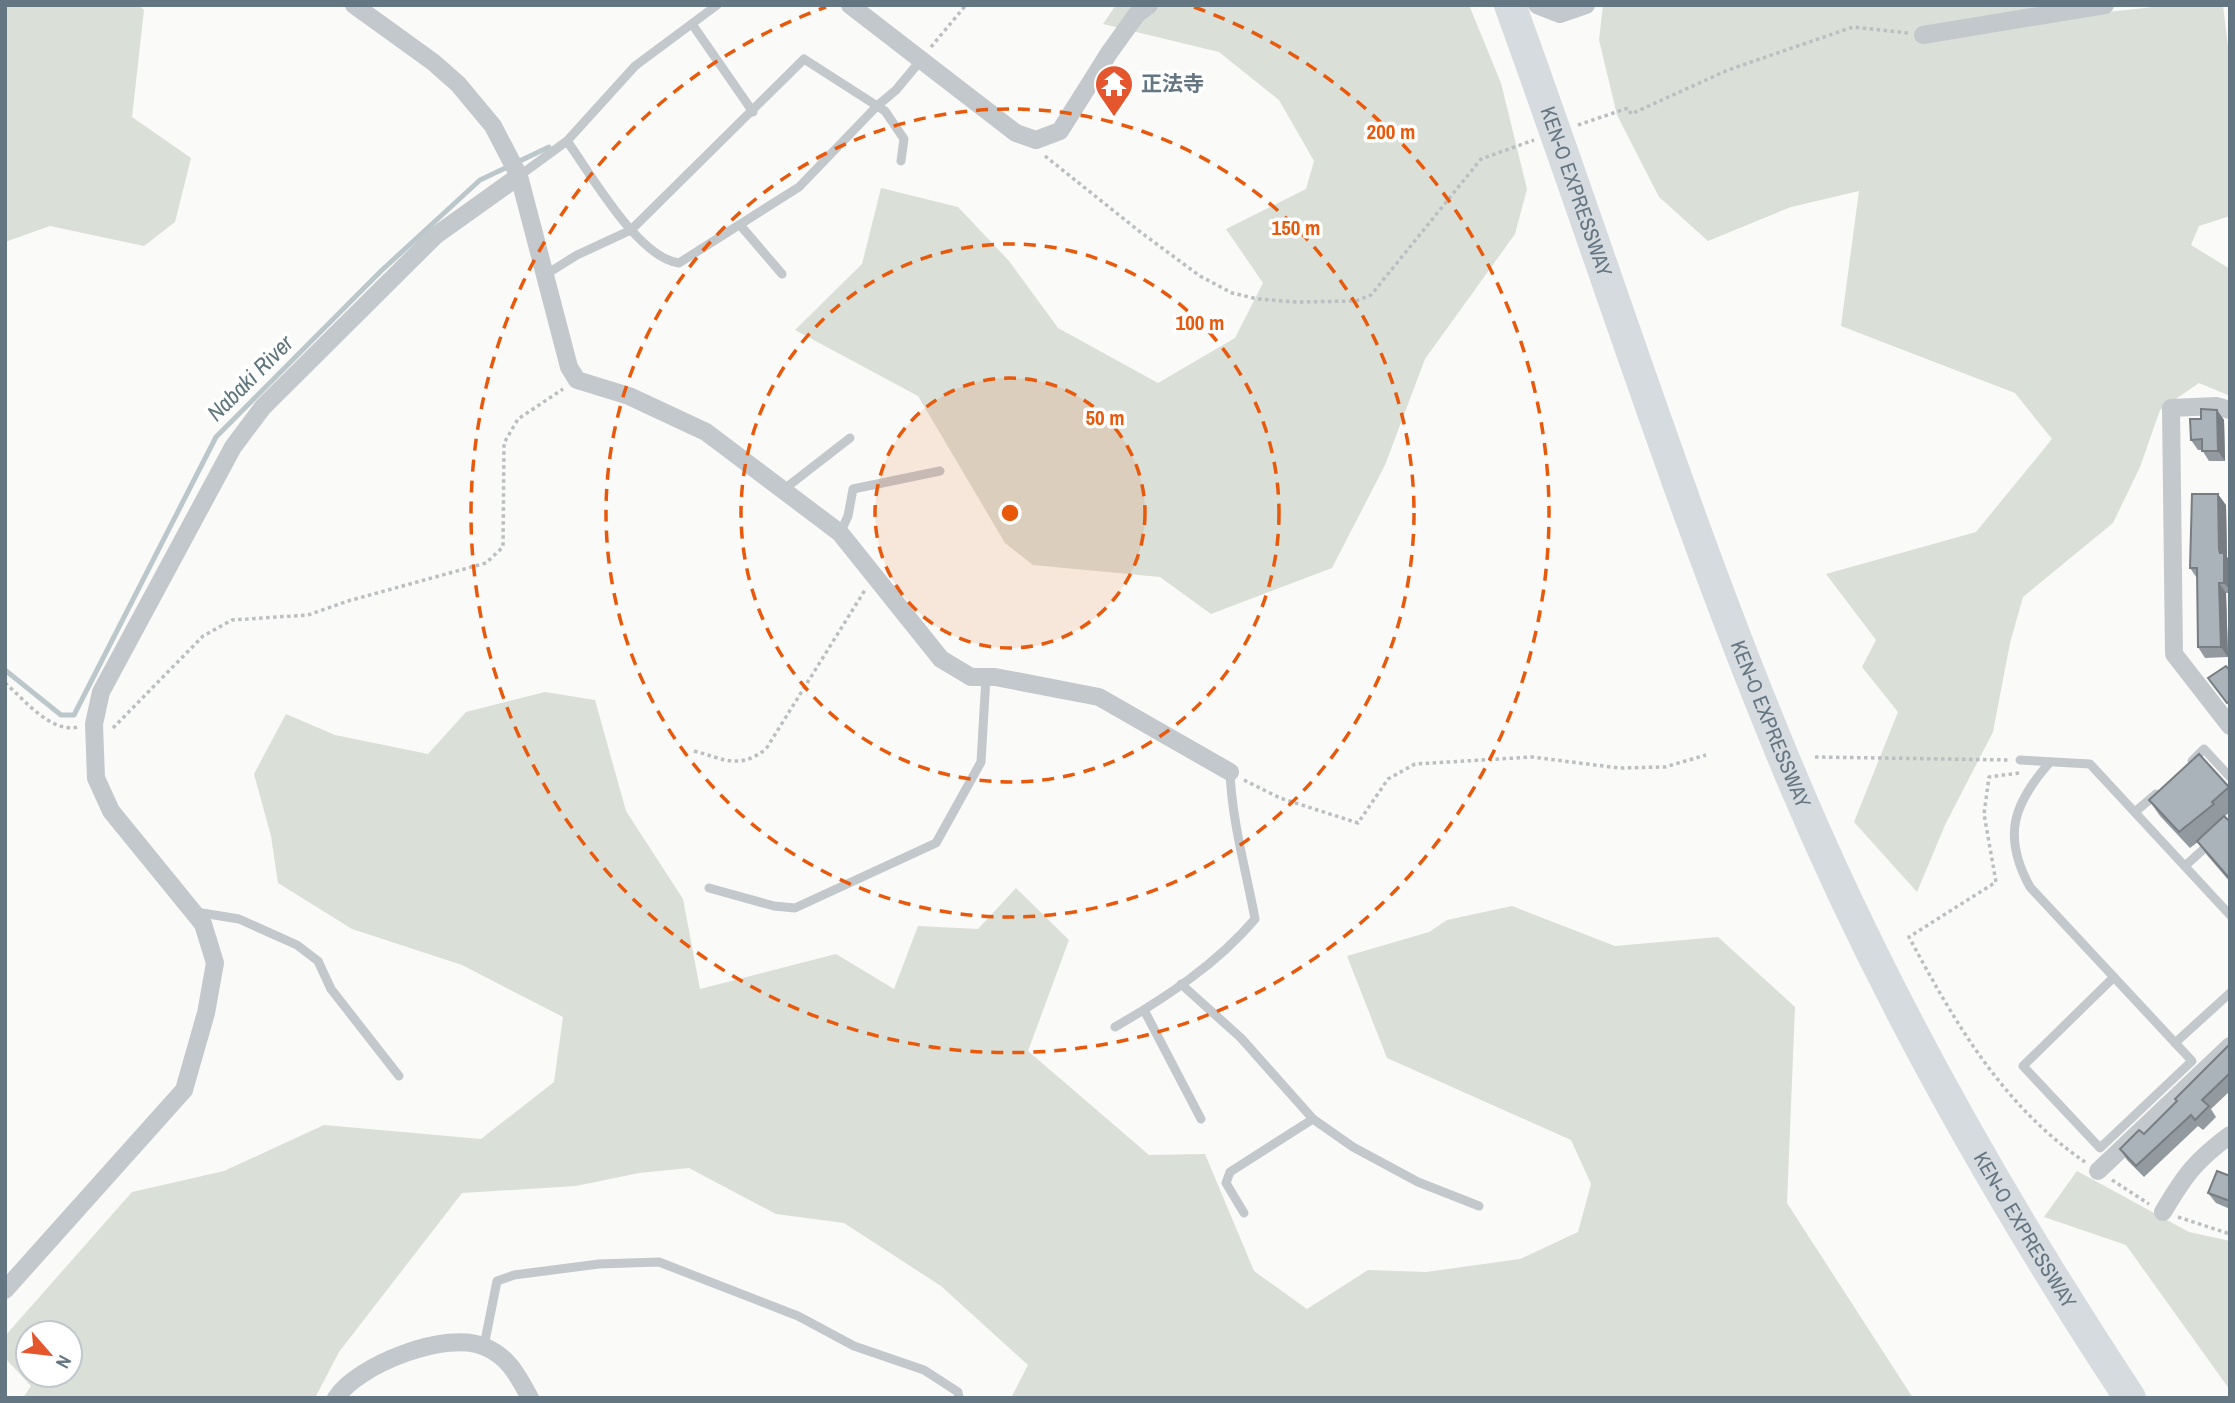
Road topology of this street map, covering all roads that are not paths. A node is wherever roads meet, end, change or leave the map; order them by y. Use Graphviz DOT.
graph roads {
  1 [pos="354,5"];
  2 [pos="717,5"];
  3 [pos="850,5"];
  4 [pos="1149,5"];
  5 [pos="1510,5"];
  6 [pos="1537,5"];
  7 [pos="1586,5"];
  8 [pos="2105,5"];
  9 [pos="692,24"];
  10 [pos="1923,34"];
  11 [pos="921,60"];
  12 [pos="877,106"];
  13 [pos="753,112"];
  14 [pos="567,141"];
  15 [pos="901,161"];
  16 [pos="519,176"];
  17 [pos="740,225"];
  18 [pos="631,230"];
  19 [pos="782,274"];
  20 [pos="545,275"];
  21 [pos="2230,410"];
  22 [pos="850,438"];
  23 [pos="940,471"];
  24 [pos="783,490"];
  25 [pos="840,533"];
  26 [pos="986,677"];
  27 [pos="2230,726"];
  28 [pos="2020,760"];
  29 [pos="2230,760"];
  30 [pos="2050,762"];
  31 [pos="2185,767"];
  32 [pos="2221,767"];
  33 [pos="1230,772"];
  34 [pos="2230,777"];
  35 [pos="2165,785"];
  36 [pos="2135,813"];
  37 [pos="2230,825"];
  38 [pos="2185,866"];
  39 [pos="709,888"];
  40 [pos="194,912"];
  41 [pos="2230,915"];
  42 [pos="2114,977"];
  43 [pos="1181,984"];
  44 [pos="2230,993"];
  45 [pos="1144,1010"];
  46 [pos="1115,1027"];
  47 [pos="2175,1043"];
  48 [pos="2230,1046"];
  49 [pos="399,1076"];
  50 [pos="1201,1119"];
  51 [pos="1313,1119"];
  52 [pos="2226,1143"];
  53 [pos="2098,1171"];
  54 [pos="1479,1206"];
  55 [pos="2163,1212"];
  56 [pos="1244,1213"];
  57 [pos="5,1290"];
  58 [pos="484,1346"];
  59 [pos="335,1398"];
  60 [pos="530,1398"];
  61 [pos="959,1398"];
  62 [pos="2130,1398"];
  1 -- 16 [label="street"];
  2 -- 9 [label="lane"];
  3 -- 11 [label="street"];
  4 -- 11 [label="street"];
  5 -- 62 [label="highway, KEN-O EXPRESSWAY"];
  6 -- 7 [label="street"];
  8 -- 10 [label="street"];
  9 -- 13 [label="lane"];
  9 -- 14 [label="lane"];
  11 -- 12 [label="lane"];
  12 -- 13 [label="lane"];
  12 -- 15 [label="lane"];
  12 -- 17 [label="lane"];
  13 -- 18 [label="lane"];
  14 -- 16 [label="lane"];
  14 -- 18 [label="lane"];
  16 -- 20 [label="street"];
  16 -- 40 [label="street"];
  17 -- 18 [label="lane"];
  17 -- 19 [label="lane"];
  18 -- 20 [label="lane"];
  20 -- 24 [label="street"];
  21 -- 27 [label="street"];
  22 -- 24 [label="lane"];
  23 -- 25 [label="lane"];
  24 -- 25 [label="street"];
  25 -- 26 [label="street"];
  26 -- 33 [label="street"];
  26 -- 39 [label="lane"];
  28 -- 30 [label="lane"];
  29 -- 32 [label="lane"];
  30 -- 36 [label="lane"];
  30 -- 42 [label="lane"];
  31 -- 32 [label="lane"];
  32 -- 34 [label="lane"];
  33 -- 43 [label="lane"];
  35 -- 36 [label="lane"];
  36 -- 38 [label="lane"];
  37 -- 38 [label="lane"];
  38 -- 41 [label="lane"];
  40 -- 49 [label="lane"];
  40 -- 57 [label="street"];
  42 -- 47 [label="lane"];
  42 -- 47 [label="lane"];
  43 -- 45 [label="lane"];
  43 -- 51 [label="lane"];
  44 -- 47 [label="lane"];
  45 -- 46 [label="lane"];
  45 -- 50 [label="lane"];
  48 -- 53 [label="street"];
  51 -- 54 [label="lane"];
  51 -- 56 [label="lane"];
  52 -- 55 [label="street"];
  58 -- 59 [label="street"];
  58 -- 60 [label="street"];
  58 -- 61 [label="lane"];
}
